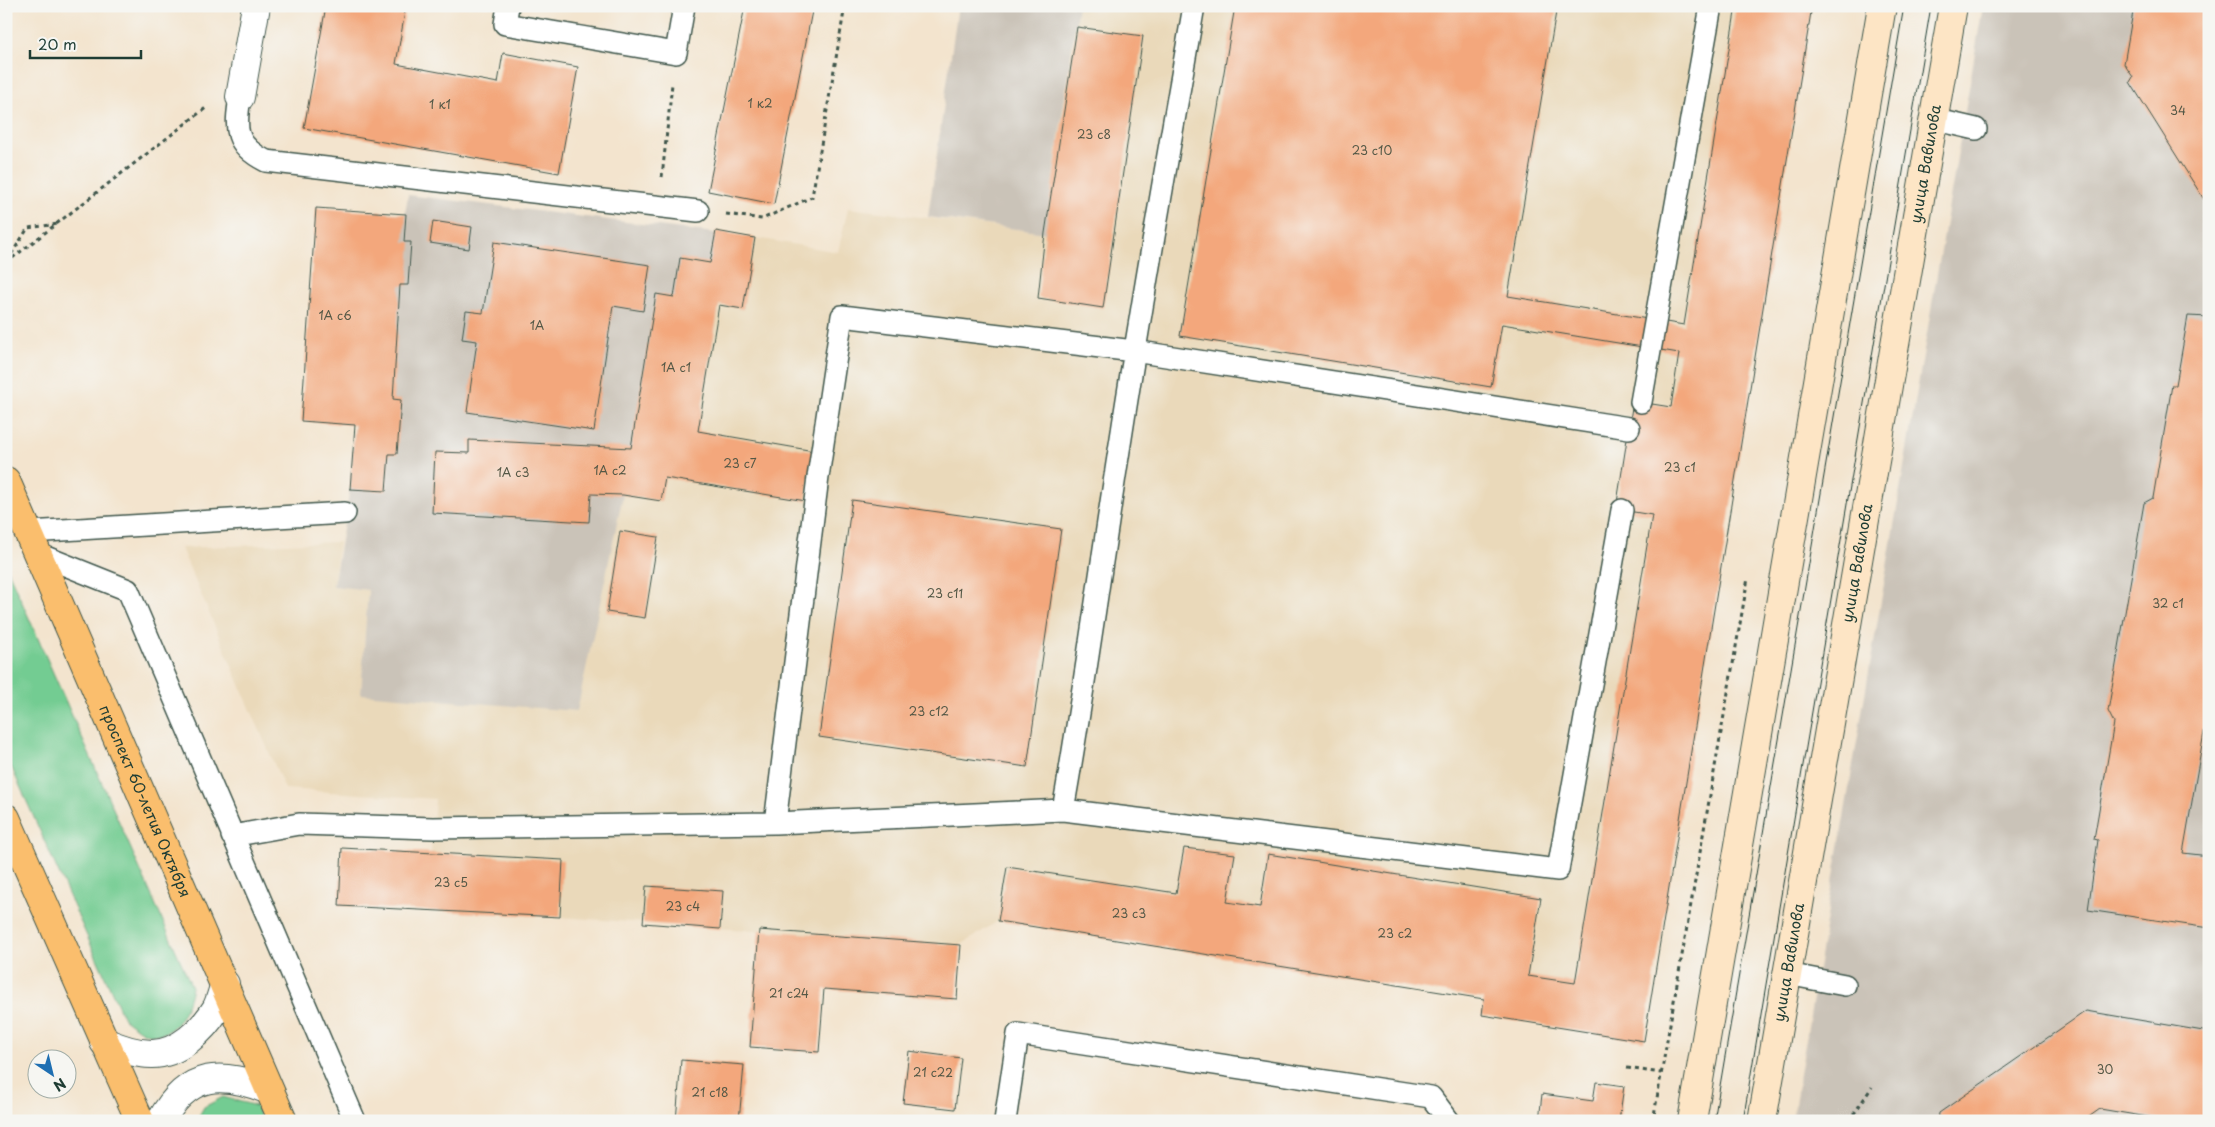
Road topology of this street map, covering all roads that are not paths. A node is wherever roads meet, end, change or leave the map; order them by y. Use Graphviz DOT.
graph roads {
  1 [pos="256,6"];
  2 [pos="508,6"];
  3 [pos="684,6"];
  4 [pos="1194,6"];
  5 [pos="1711,6"];
  6 [pos="1882,6"];
  7 [pos="1953,6"];
  8 [pos="240,97"];
  9 [pos="1933,119"];
  10 [pos="1976,128"];
  11 [pos="698,211"];
  12 [pos="1134,351"];
  13 [pos="1641,402"];
  14 [pos="1629,428"];
  15 [pos="6,481"];
  16 [pos="1622,510"];
  17 [pos="345,513"];
  18 [pos="33,543"];
  19 [pos="1063,810"];
  20 [pos="6,819"];
  21 [pos="775,823"];
  22 [pos="232,836"];
  23 [pos="1787,974"];
  24 [pos="225,984"];
  25 [pos="1845,985"];
  26 [pos="104,1042"];
  27 [pos="269,1090"];
  28 [pos="140,1121"];
  29 [pos="161,1121"];
  30 [pos="283,1121"];
  31 [pos="355,1121"];
  32 [pos="1005,1121"];
  33 [pos="1449,1121"];
  34 [pos="1692,1121"];
  35 [pos="1762,1121"];
  1 -- 8 [label="street"];
  2 -- 3 [label="lane"];
  4 -- 12 [label="lane"];
  5 -- 13 [label="lane"];
  6 -- 34 [label="main road"];
  7 -- 9 [label="main road, улица Вавилова"];
  8 -- 11 [label="lane"];
  9 -- 10 [label="lane"];
  9 -- 23 [label="main road, улица Вавилова"];
  12 -- 14 [label="lane"];
  12 -- 19 [label="lane"];
  12 -- 21 [label="lane"];
  15 -- 18 [label="main road, проспект 60-летия Октября"];
  16 -- 19 [label="lane"];
  17 -- 18 [label="lane"];
  18 -- 22 [label="lane"];
  18 -- 24 [label="main road, проспект 60-летия Октября"];
  19 -- 21 [label="lane"];
  20 -- 26 [label="main road"];
  21 -- 22 [label="lane"];
  22 -- 31 [label="lane"];
  23 -- 25 [label="lane"];
  23 -- 35 [label="main road, улица Вавилова"];
  24 -- 26 [label="street"];
  24 -- 27 [label="main road, проспект 60-летия Октября"];
  26 -- 28 [label="main road"];
  27 -- 29 [label="street"];
  27 -- 30 [label="main road, проспект 60-летия Октября"];
  32 -- 33 [label="lane"];
}
